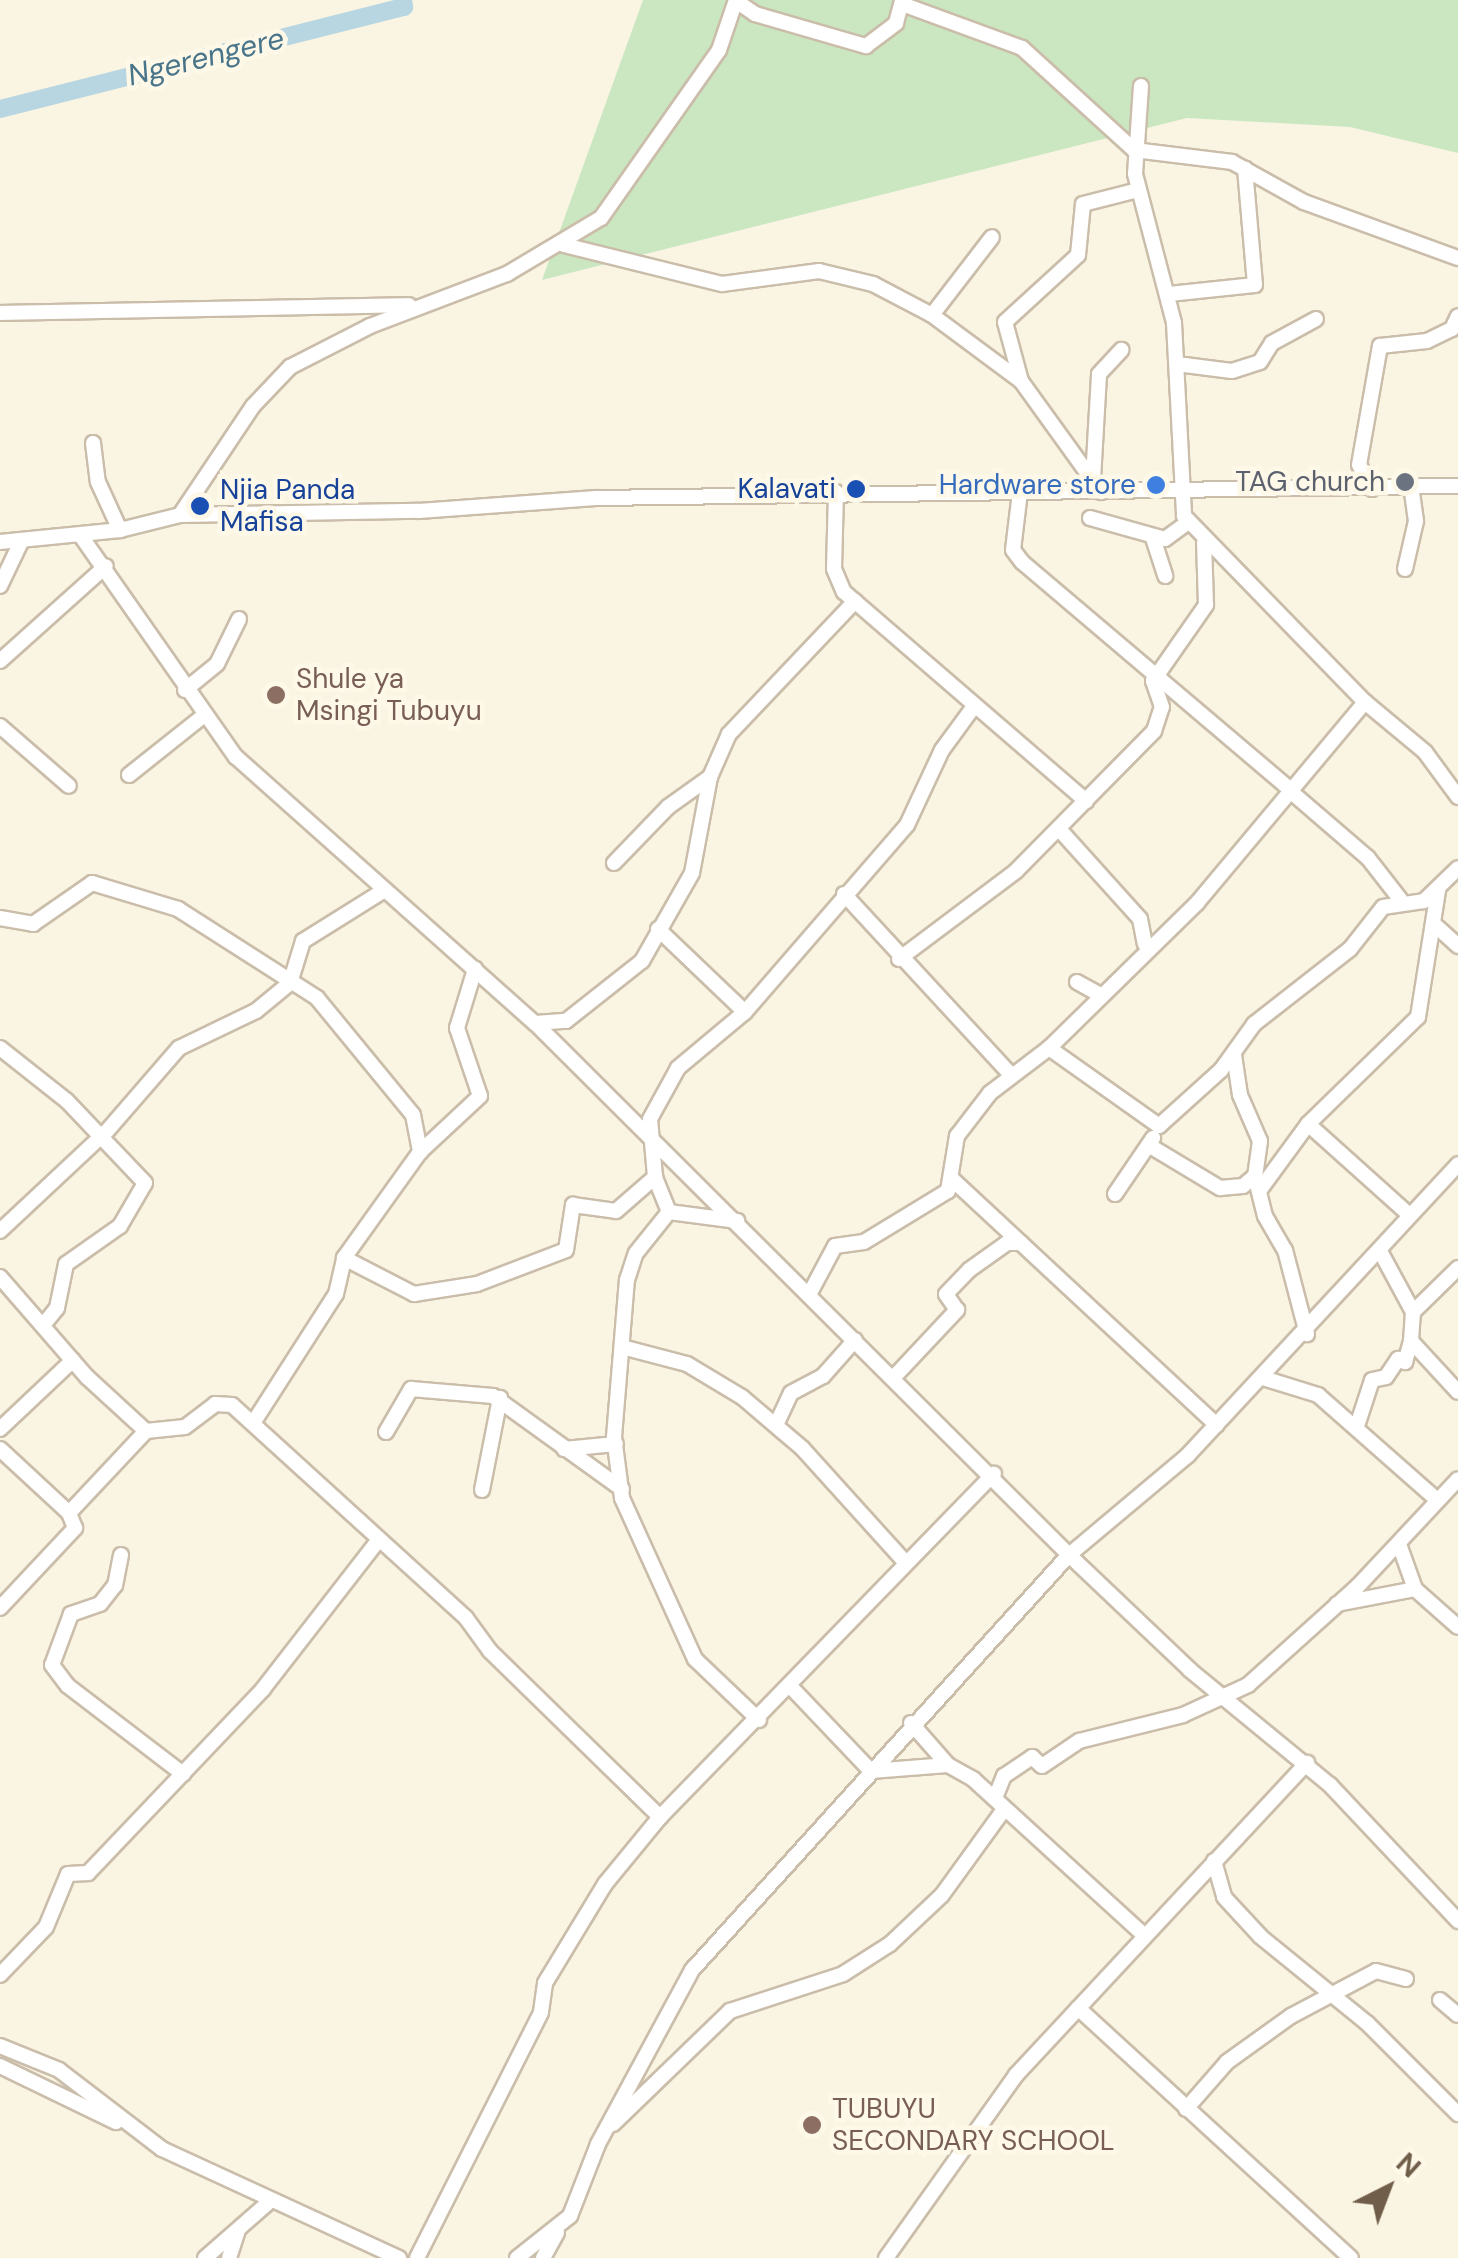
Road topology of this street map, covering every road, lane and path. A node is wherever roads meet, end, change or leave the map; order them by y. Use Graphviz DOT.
graph roads {
  1 [pos="736,0"];
  2 [pos="902,2"];
  3 [pos="1142,86"];
  4 [pos="1134,150"];
  5 [pos="1245,168"];
  6 [pos="1138,190"];
  7 [pos="992,237"];
  8 [pos="564,245"];
  9 [pos="1458,258"];
  10 [pos="1170,294"];
  11 [pos="434,302"];
  12 [pos="0,313"];
  13 [pos="932,315"];
  14 [pos="1458,316"];
  15 [pos="1316,319"];
  16 [pos="1121,350"];
  17 [pos="1177,364"];
  18 [pos="1021,382"];
  19 [pos="93,443"];
  20 [pos="1097,485"];
  21 [pos="1458,486"];
  22 [pos="1411,488"];
  23 [pos="1372,489"];
  24 [pos="1178,490"];
  25 [pos="836,492"];
  26 [pos="1020,492"];
  27 [pos="180,515"];
  28 [pos="1090,518"];
  29 [pos="1188,522"];
  30 [pos="120,530"];
  31 [pos="81,536"];
  32 [pos="1153,538"];
  33 [pos="0,542"];
  34 [pos="21,542"];
  35 [pos="1204,542"];
  36 [pos="106,566"];
  37 [pos="1405,569"];
  38 [pos="1165,576"];
  39 [pos="0,586"];
  40 [pos="855,601"];
  41 [pos="239,620"];
  42 [pos="0,661"];
  43 [pos="1155,678"];
  44 [pos="186,690"];
  45 [pos="1365,702"];
  46 [pos="972,709"];
  47 [pos="202,717"];
  48 [pos="0,726"];
  49 [pos="129,775"];
  50 [pos="710,778"];
  51 [pos="69,786"];
  52 [pos="1288,789"];
  53 [pos="1458,797"];
  54 [pos="1086,801"];
  55 [pos="1059,830"];
  56 [pos="1458,857"];
  57 [pos="614,863"];
  58 [pos="1458,868"];
  59 [pos="1438,890"];
  60 [pos="383,892"];
  61 [pos="844,894"];
  62 [pos="1406,901"];
  63 [pos="0,918"];
  64 [pos="1436,926"];
  65 [pos="658,929"];
  66 [pos="1145,944"];
  67 [pos="1458,946"];
  68 [pos="899,959"];
  69 [pos="475,970"];
  70 [pos="290,982"];
  71 [pos="1077,982"];
  72 [pos="1099,994"];
  73 [pos="745,1012"];
  74 [pos="535,1023"];
  75 [pos="0,1048"];
  76 [pos="1049,1048"];
  77 [pos="1234,1054"];
  78 [pos="1009,1073"];
  79 [pos="1308,1124"];
  80 [pos="1158,1126"];
  81 [pos="650,1138"];
  82 [pos="98,1140"];
  83 [pos="1150,1146"];
  84 [pos="420,1152"];
  85 [pos="1458,1164"];
  86 [pos="655,1177"];
  87 [pos="953,1180"];
  88 [pos="1257,1184"];
  89 [pos="1114,1194"];
  90 [pos="669,1212"];
  91 [pos="1406,1212"];
  92 [pos="738,1222"];
  93 [pos="0,1231"];
  94 [pos="1021,1244"];
  95 [pos="1380,1250"];
  96 [pos="344,1258"];
  97 [pos="1458,1268"];
  98 [pos="0,1277"];
  99 [pos="811,1291"];
  100 [pos="1413,1312"];
  101 [pos="44,1324"];
  102 [pos="1307,1334"];
  103 [pos="855,1340"];
  104 [pos="1411,1341"];
  105 [pos="622,1347"];
  106 [pos="73,1360"];
  107 [pos="894,1376"];
  108 [pos="1263,1378"];
  109 [pos="1458,1392"];
  110 [pos="500,1398"];
  111 [pos="256,1420"];
  112 [pos="776,1425"];
  113 [pos="1217,1425"];
  114 [pos="1357,1426"];
  115 [pos="0,1429"];
  116 [pos="146,1431"];
  117 [pos="386,1432"];
  118 [pos="616,1444"];
  119 [pos="0,1449"];
  120 [pos="564,1449"];
  121 [pos="994,1473"];
  122 [pos="1458,1480"];
  123 [pos="622,1488"];
  124 [pos="482,1490"];
  125 [pos="1436,1499"];
  126 [pos="69,1513"];
  127 [pos="378,1542"];
  128 [pos="1399,1544"];
  129 [pos="121,1554"];
  130 [pos="1069,1555"];
  131 [pos="904,1561"];
  132 [pos="1415,1589"];
  133 [pos="1336,1604"];
  134 [pos="0,1608"];
  135 [pos="1458,1627"];
  136 [pos="790,1685"];
  137 [pos="1225,1698"];
  138 [pos="759,1720"];
  139 [pos="911,1723"];
  140 [pos="1307,1763"];
  141 [pos="948,1765"];
  142 [pos="871,1771"];
  143 [pos="183,1774"];
  144 [pos="1000,1803"];
  145 [pos="660,1818"];
  146 [pos="1214,1861"];
  147 [pos="1458,1921"];
  148 [pos="1142,1934"];
  149 [pos="0,1974"];
  150 [pos="1406,1979"];
  151 [pos="1334,1999"];
  152 [pos="1440,2000"];
  153 [pos="1078,2008"];
  154 [pos="1458,2016"];
  155 [pos="0,2046"];
  156 [pos="0,2066"];
  157 [pos="1455,2106"];
  158 [pos="1186,2109"];
  159 [pos="608,2128"];
  160 [pos="137,2132"];
  161 [pos="267,2204"];
  162 [pos="239,2228"];
  163 [pos="558,2230"];
  164 [pos="205,2258"];
  165 [pos="229,2258"];
  166 [pos="398,2258"];
  167 [pos="417,2258"];
  168 [pos="517,2258"];
  169 [pos="543,2258"];
  170 [pos="886,2258"];
  171 [pos="1351,2258"];
  1 -- 2 [label="street"];
  1 -- 8 [label="street"];
  2 -- 4 [label="street"];
  3 -- 4 [label="street"];
  4 -- 5 [label="street"];
  4 -- 6 [label="street"];
  5 -- 9 [label="street"];
  5 -- 10 [label="street"];
  6 -- 10 [label="street"];
  6 -- 18 [label="street"];
  7 -- 13 [label="street"];
  8 -- 11 [label="street"];
  8 -- 13 [label="street"];
  10 -- 17 [label="street"];
  11 -- 12 [label="street"];
  11 -- 27 [label="street"];
  13 -- 18 [label="street"];
  14 -- 23 [label="street"];
  15 -- 17 [label="street"];
  16 -- 20 [label="street"];
  17 -- 24 [label="street"];
  18 -- 20 [label="street"];
  19 -- 30 [label="street"];
  20 -- 24 [label="street"];
  20 -- 26 [label="street"];
  21 -- 22 [label="street"];
  22 -- 23 [label="street"];
  22 -- 37 [label="street"];
  23 -- 24 [label="street"];
  24 -- 29 [label="street"];
  25 -- 26 [label="street"];
  25 -- 27 [label="street"];
  25 -- 40 [label="street"];
  26 -- 43 [label="street"];
  27 -- 30 [label="street"];
  28 -- 32 [label="street"];
  29 -- 32 [label="street"];
  29 -- 35 [label="street"];
  30 -- 31 [label="street"];
  31 -- 34 [label="street"];
  31 -- 36 [label="street"];
  32 -- 38 [label="street"];
  33 -- 34 [label="street"];
  34 -- 39 [label="street"];
  35 -- 43 [label="street"];
  35 -- 45 [label="street"];
  36 -- 42 [label="street"];
  36 -- 44 [label="street"];
  40 -- 46 [label="street"];
  40 -- 50 [label="street"];
  41 -- 44 [label="street"];
  43 -- 52 [label="street"];
  43 -- 54 [label="street"];
  44 -- 47 [label="street"];
  45 -- 52 [label="street"];
  45 -- 53 [label="street"];
  46 -- 54 [label="street"];
  46 -- 61 [label="street"];
  47 -- 49 [label="street"];
  47 -- 60 [label="street"];
  48 -- 51 [label="street"];
  50 -- 57 [label="street"];
  50 -- 65 [label="street"];
  52 -- 62 [label="street"];
  52 -- 72 [label="street"];
  54 -- 55 [label="street"];
  55 -- 66 [label="street"];
  55 -- 68 [label="street"];
  56 -- 62 [label="street"];
  58 -- 59 [label="street"];
  59 -- 62 [label="street"];
  59 -- 64 [label="street"];
  60 -- 69 [label="street"];
  60 -- 70 [label="street"];
  61 -- 68 [label="street"];
  61 -- 73 [label="street"];
  62 -- 77 [label="street"];
  63 -- 70 [label="street"];
  64 -- 67 [label="street"];
  64 -- 79 [label="street"];
  65 -- 73 [label="street"];
  65 -- 74 [label="street"];
  68 -- 78 [label="street"];
  69 -- 74 [label="street"];
  69 -- 84 [label="street"];
  70 -- 82 [label="street"];
  70 -- 84 [label="street"];
  71 -- 72 [label="street"];
  72 -- 76 [label="street"];
  73 -- 81 [label="street"];
  74 -- 81 [label="street"];
  75 -- 82 [label="street"];
  76 -- 78 [label="street"];
  76 -- 80 [label="street"];
  77 -- 80 [label="street"];
  77 -- 88 [label="street"];
  78 -- 87 [label="street"];
  79 -- 88 [label="street"];
  79 -- 91 [label="street"];
  80 -- 83 [label="street"];
  81 -- 86 [label="street"];
  81 -- 92 [label="street"];
  82 -- 93 [label="street"];
  82 -- 101 [label="street"];
  83 -- 88 [label="street"];
  83 -- 89 [label="street"];
  84 -- 96 [label="street"];
  85 -- 91 [label="street"];
  86 -- 90 [label="street"];
  86 -- 96 [label="street"];
  87 -- 94 [label="street"];
  87 -- 99 [label="street"];
  88 -- 102 [label="street"];
  90 -- 92 [label="street"];
  90 -- 105 [label="street"];
  91 -- 95 [label="street"];
  92 -- 99 [label="street"];
  94 -- 107 [label="street"];
  94 -- 113 [label="street"];
  95 -- 100 [label="street"];
  95 -- 102 [label="street"];
  96 -- 111 [label="street"];
  97 -- 100 [label="street"];
  98 -- 101 [label="street"];
  99 -- 103 [label="street"];
  100 -- 104 [label="street"];
  101 -- 106 [label="street"];
  102 -- 108 [label="street"];
  103 -- 107 [label="street"];
  103 -- 112 [label="street"];
  104 -- 109 [label="street"];
  104 -- 114 [label="street"];
  105 -- 112 [label="street"];
  105 -- 118 [label="street"];
  106 -- 115 [label="street"];
  106 -- 116 [label="street"];
  107 -- 121 [label="street"];
  108 -- 113 [label="street"];
  108 -- 114 [label="street"];
  110 -- 117 [label="street"];
  110 -- 120 [label="street"];
  110 -- 124 [label="street"];
  111 -- 116 [label="street"];
  111 -- 127 [label="street"];
  112 -- 131 [label="street"];
  113 -- 130 [label="street"];
  114 -- 125 [label="street"];
  116 -- 126 [label="street"];
  118 -- 120 [label="street"];
  118 -- 123 [label="street"];
  119 -- 126 [label="street"];
  120 -- 123 [label="street"];
  121 -- 130 [label="street"];
  121 -- 131 [label="street"];
  122 -- 125 [label="street"];
  123 -- 138 [label="street"];
  125 -- 128 [label="street"];
  126 -- 134 [label="street"];
  127 -- 143 [label="street"];
  127 -- 145 [label="street"];
  128 -- 132 [label="street"];
  128 -- 133 [label="street"];
  129 -- 143 [label="street"];
  130 -- 137 [label="street"];
  130 -- 139 [label="street"];
  131 -- 136 [label="street"];
  132 -- 133 [label="street"];
  132 -- 135 [label="street"];
  133 -- 137 [label="street"];
  136 -- 138 [label="street"];
  136 -- 142 [label="street"];
  137 -- 140 [label="street"];
  137 -- 144 [label="street"];
  138 -- 145 [label="street"];
  139 -- 141 [label="street"];
  139 -- 142 [label="street"];
  140 -- 146 [label="street"];
  140 -- 147 [label="street"];
  141 -- 142 [label="street"];
  141 -- 144 [label="street"];
  142 -- 159 [label="street"];
  143 -- 149 [label="street"];
  144 -- 148 [label="street"];
  144 -- 159 [label="street"];
  145 -- 167 [label="street"];
  146 -- 148 [label="street"];
  146 -- 151 [label="street"];
  148 -- 153 [label="street"];
  150 -- 151 [label="street"];
  151 -- 157 [label="street"];
  151 -- 158 [label="street"];
  152 -- 154 [label="street"];
  153 -- 158 [label="street"];
  153 -- 170 [label="street"];
  155 -- 160 [label="street"];
  156 -- 160 [label="street"];
  158 -- 171 [label="street"];
  159 -- 163 [label="street"];
  160 -- 161 [label="street"];
  161 -- 162 [label="street"];
  161 -- 166 [label="street"];
  162 -- 164 [label="street"];
  162 -- 165 [label="street"];
  163 -- 168 [label="street"];
  163 -- 169 [label="street"];
}
